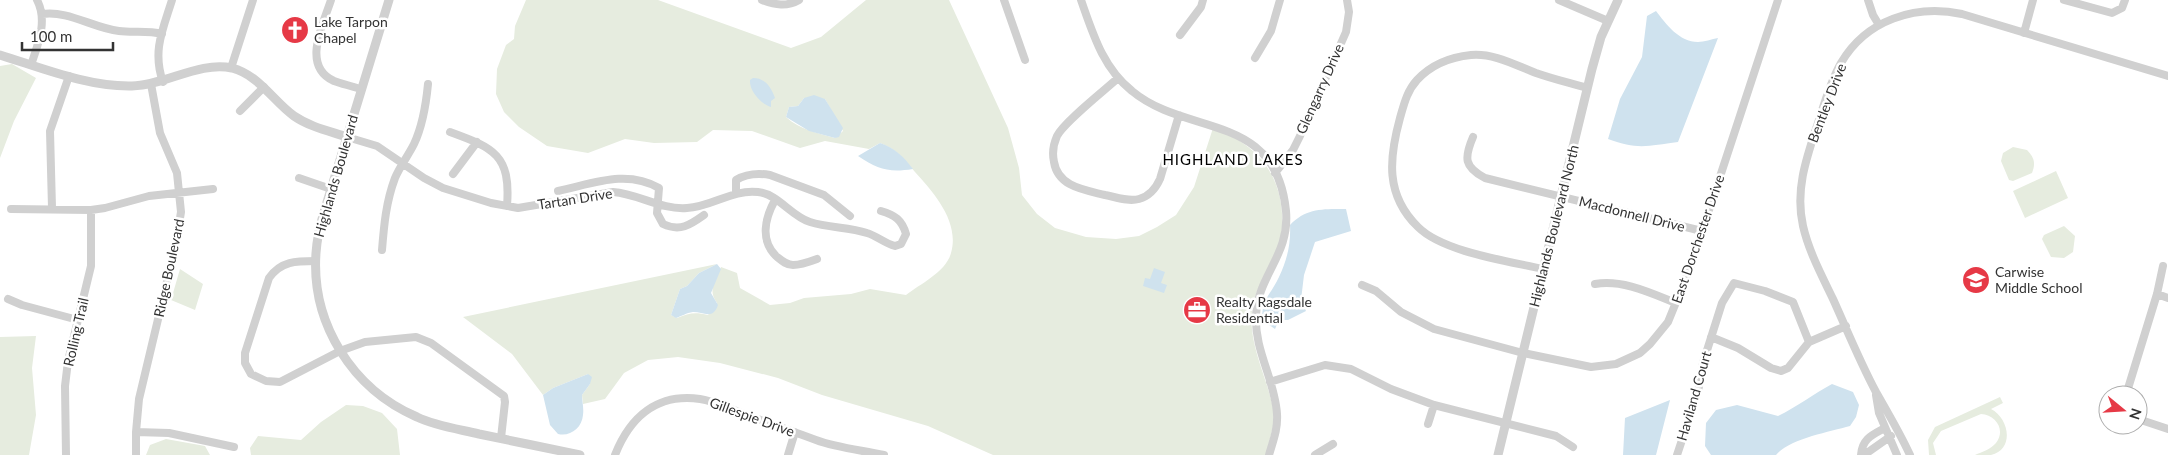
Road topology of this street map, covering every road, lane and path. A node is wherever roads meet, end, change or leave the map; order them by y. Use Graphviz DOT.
graph roads {
  1 [pos="37,0"];
  2 [pos="172,0"];
  3 [pos="252,0"];
  4 [pos="331,0"];
  5 [pos="389,0"];
  6 [pos="762,0"];
  7 [pos="799,0"];
  8 [pos="1004,0"];
  9 [pos="1081,0"];
  10 [pos="1203,0"];
  11 [pos="1280,0"];
  12 [pos="1346,0"];
  13 [pos="1559,0"];
  14 [pos="1618,0"];
  15 [pos="1778,0"];
  16 [pos="1868,0"];
  17 [pos="2033,0"];
  18 [pos="2064,0"];
  19 [pos="2125,0"];
  20 [pos="42,14"];
  21 [pos="1608,21"];
  22 [pos="1879,25"];
  23 [pos="2024,33"];
  24 [pos="162,34"];
  25 [pos="1180,35"];
  26 [pos="0,55"];
  27 [pos="1255,58"];
  28 [pos="1025,60"];
  29 [pos="31,65"];
  30 [pos="231,68"];
  31 [pos="69,76"];
  32 [pos="2168,76"];
  33 [pos="1118,78"];
  34 [pos="163,82"];
  35 [pos="151,84"];
  36 [pos="428,84"];
  37 [pos="264,87"];
  38 [pos="1587,88"];
  39 [pos="360,89"];
  40 [pos="240,111"];
  41 [pos="1179,115"];
  42 [pos="450,132"];
  43 [pos="347,137"];
  44 [pos="1473,137"];
  45 [pos="477,142"];
  46 [pos="402,163"];
  47 [pos="1275,173"];
  48 [pos="453,174"];
  49 [pos="299,178"];
  50 [pos="331,188"];
  51 [pos="213,189"];
  52 [pos="558,191"];
  53 [pos="180,193"];
  54 [pos="736,193"];
  55 [pos="1561,196"];
  56 [pos="775,200"];
  57 [pos="658,205"];
  58 [pos="507,206"];
  59 [pos="52,208"];
  60 [pos="11,209"];
  61 [pos="91,210"];
  62 [pos="881,211"];
  63 [pos="704,215"];
  64 [pos="850,216"];
  65 [pos="1702,231"];
  66 [pos="382,250"];
  67 [pos="817,260"];
  68 [pos="316,261"];
  69 [pos="2163,266"];
  70 [pos="1543,269"];
  71 [pos="1596,284"];
  72 [pos="1362,285"];
  73 [pos="2157,294"];
  74 [pos="2168,298"];
  75 [pos="8,299"];
  76 [pos="1676,303"];
  77 [pos="78,320"];
  78 [pos="1846,326"];
  79 [pos="1711,337"];
  80 [pos="1809,342"];
  81 [pos="340,351"];
  82 [pos="1523,353"];
  83 [pos="1270,382"];
  84 [pos="2129,385"];
  85 [pos="1876,391"];
  86 [pos="1434,406"];
  87 [pos="2148,422"];
  88 [pos="1506,423"];
  89 [pos="1428,424"];
  90 [pos="1885,428"];
  91 [pos="2168,428"];
  92 [pos="1899,431"];
  93 [pos="136,432"];
  94 [pos="795,432"];
  95 [pos="501,438"];
  96 [pos="1888,438"];
  97 [pos="1333,444"];
  98 [pos="234,447"];
  99 [pos="1574,447"];
  100 [pos="553,452"];
  101 [pos="861,453"];
  102 [pos="1864,453"];
  103 [pos="66,455"];
  104 [pos="136,455"];
  105 [pos="580,455"];
  106 [pos="615,455"];
  107 [pos="788,455"];
  108 [pos="884,455"];
  109 [pos="1269,455"];
  110 [pos="1315,455"];
  111 [pos="1498,455"];
  112 [pos="1677,455"];
  113 [pos="1897,455"];
  114 [pos="1910,455"];
  1 -- 20 [label="street"];
  2 -- 24 [label="street"];
  3 -- 30 [label="street"];
  4 -- 39 [label="street"];
  5 -- 39 [label="street, Highlands Boulevard"];
  6 -- 7 [label="street"];
  8 -- 28 [label="street"];
  9 -- 33 [label="street"];
  10 -- 25 [label="street"];
  11 -- 27 [label="street"];
  12 -- 47 [label="street, Glengarry Drive"];
  13 -- 21 [label="street"];
  14 -- 21 [label="street, Highlands Boulevard North"];
  15 -- 65 [label="street, East Dorchester Drive"];
  16 -- 22 [label="street"];
  17 -- 23 [label="street"];
  18 -- 19 [label="street"];
  20 -- 24 [label="street"];
  20 -- 29 [label="street"];
  21 -- 38 [label="street, Highlands Boulevard North"];
  22 -- 23 [label="street, Bentley Drive"];
  22 -- 78 [label="street, Bentley Drive"];
  23 -- 32 [label="street, Bentley Drive"];
  24 -- 34 [label="street"];
  26 -- 29 [label="street"];
  29 -- 31 [label="street"];
  30 -- 34 [label="street"];
  30 -- 37 [label="street"];
  31 -- 35 [label="street"];
  31 -- 59 [label="street"];
  33 -- 41 [label="street"];
  33 -- 41 [label="street"];
  34 -- 35 [label="street"];
  35 -- 53 [label="street, Ridge Boulevard"];
  36 -- 46 [label="street"];
  37 -- 40 [label="street"];
  37 -- 43 [label="street"];
  38 -- 55 [label="street, Highlands Boulevard North"];
  38 -- 70 [label="street"];
  39 -- 43 [label="street, Highlands Boulevard"];
  41 -- 47 [label="street"];
  42 -- 45 [label="street"];
  43 -- 46 [label="street, Tartan Drive"];
  43 -- 50 [label="street, Highlands Boulevard"];
  44 -- 55 [label="street, Macdonnell Drive"];
  45 -- 48 [label="street"];
  45 -- 58 [label="street"];
  46 -- 58 [label="street, Tartan Drive"];
  46 -- 66 [label="street"];
  47 -- 83 [label="street"];
  49 -- 50 [label="street"];
  50 -- 68 [label="street, Highlands Boulevard"];
  51 -- 53 [label="street"];
  52 -- 57 [label="street"];
  53 -- 61 [label="street"];
  53 -- 93 [label="street, Ridge Boulevard"];
  54 -- 56 [label="street, Tartan Drive"];
  54 -- 57 [label="street, Tartan Drive"];
  54 -- 64 [label="street"];
  55 -- 65 [label="street, Macdonnell Drive"];
  55 -- 70 [label="street, Highlands Boulevard North"];
  56 -- 62 [label="street, Tartan Drive"];
  56 -- 67 [label="street"];
  57 -- 58 [label="street, Tartan Drive"];
  57 -- 63 [label="street"];
  59 -- 60 [label="street"];
  59 -- 61 [label="street"];
  61 -- 77 [label="street, Rolling Trail"];
  65 -- 76 [label="street, East Dorchester Drive"];
  68 -- 81 [label="street, Highlands Boulevard"];
  68 -- 81 [label="street"];
  69 -- 73 [label="street"];
  70 -- 82 [label="street, Highlands Boulevard North"];
  71 -- 76 [label="street"];
  72 -- 82 [label="street, East Dorchester Drive"];
  73 -- 74 [label="street"];
  73 -- 84 [label="street"];
  75 -- 77 [label="street"];
  76 -- 82 [label="street, East Dorchester Drive"];
  77 -- 103 [label="street, Rolling Trail"];
  78 -- 80 [label="street, Haviland Court"];
  78 -- 85 [label="street, Bentley Drive"];
  79 -- 80 [label="street, Haviland Court"];
  79 -- 80 [label="street, Haviland Court"];
  79 -- 112 [label="street, Haviland Court"];
  81 -- 95 [label="street, Highlands Boulevard"];
  81 -- 95 [label="street"];
  82 -- 88 [label="street, Highlands Boulevard North"];
  83 -- 86 [label="street"];
  83 -- 109 [label="street"];
  85 -- 90 [label="street, Bentley Drive"];
  85 -- 92 [label="street, Bentley Drive"];
  86 -- 88 [label="street"];
  86 -- 89 [label="street"];
  87 -- 91 [label="street"];
  88 -- 99 [label="street"];
  88 -- 111 [label="street, Highlands Boulevard North"];
  90 -- 96 [label="street, Bentley Drive"];
  90 -- 102 [label="street"];
  92 -- 96 [label="street"];
  92 -- 114 [label="street, Bentley Drive"];
  93 -- 98 [label="street"];
  93 -- 104 [label="street, Ridge Boulevard"];
  94 -- 101 [label="street, Gillespie Drive"];
  94 -- 106 [label="street, Gillespie Drive"];
  94 -- 107 [label="street"];
  95 -- 100 [label="street, Highlands Boulevard"];
  96 -- 102 [label="street"];
  96 -- 113 [label="street, Bentley Drive"];
  97 -- 110 [label="street"];
  100 -- 105 [label="street, Highlands Boulevard"];
  101 -- 108 [label="street, Gillespie Drive"];
}
